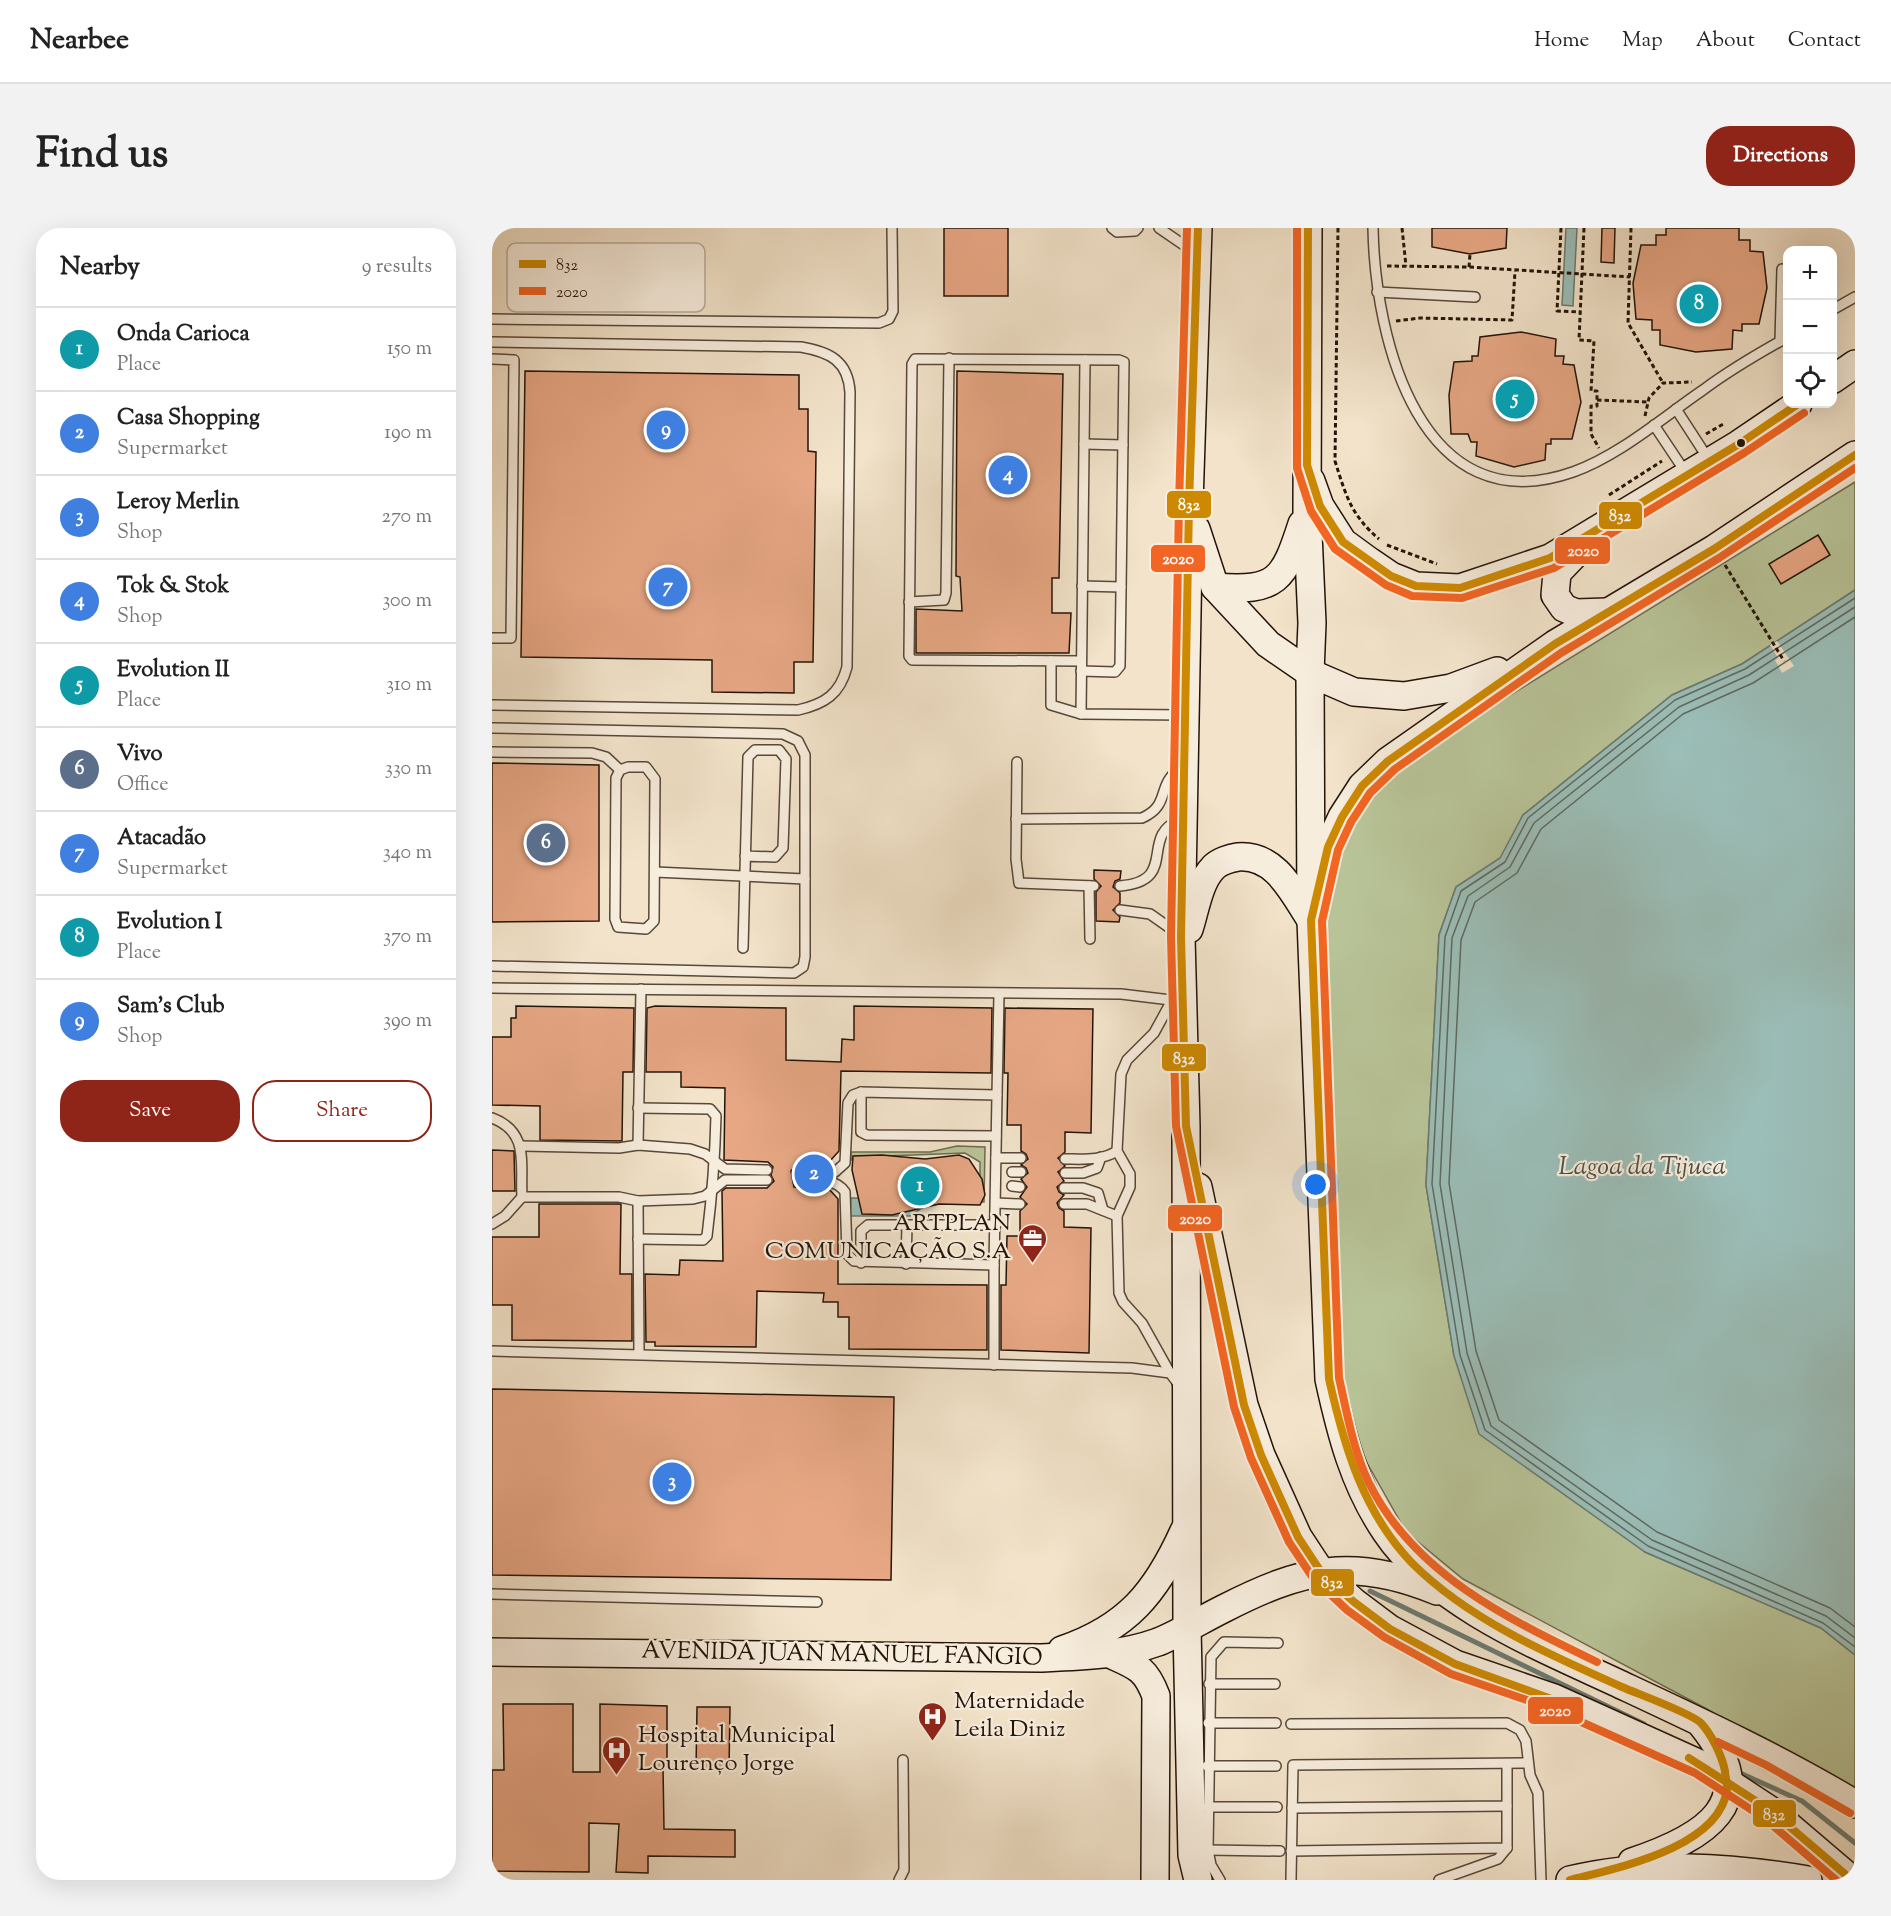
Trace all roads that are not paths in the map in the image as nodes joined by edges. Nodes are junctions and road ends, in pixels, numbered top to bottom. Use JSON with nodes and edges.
{"nodes":[{"id":1,"x":892,"y":228,"type":"edge"},
{"id":2,"x":1112,"y":228,"type":"edge"},
{"id":3,"x":1138,"y":228,"type":"edge"},
{"id":4,"x":1159,"y":228,"type":"edge"},
{"id":5,"x":1308,"y":228,"type":"edge"},
{"id":6,"x":1373,"y":228,"type":"edge"},
{"id":7,"x":1197,"y":241,"type":"edge"},
{"id":8,"x":1782,"y":269,"type":"dead end"},
{"id":9,"x":1377,"y":292,"type":"junction"},
{"id":10,"x":1475,"y":297,"type":"dead end"},
{"id":11,"x":1855,"y":297,"type":"edge"},
{"id":12,"x":1783,"y":304,"type":"edge"},
{"id":13,"x":1837,"y":308,"type":"edge"},
{"id":14,"x":492,"y":319,"type":"edge"},
{"id":15,"x":1783,"y":340,"type":"edge"},
{"id":16,"x":492,"y":342,"type":"edge"},
{"id":17,"x":949,"y":357,"type":"junction"},
{"id":18,"x":492,"y":359,"type":"edge"},
{"id":19,"x":1085,"y":360,"type":"junction"},
{"id":20,"x":1855,"y":364,"type":"edge"},
{"id":21,"x":1837,"y":377,"type":"edge"},
{"id":22,"x":1792,"y":408,"type":"edge"},
{"id":23,"x":1676,"y":409,"type":"junction"},
{"id":24,"x":1652,"y":427,"type":"junction"},
{"id":25,"x":1084,"y":444,"type":"junction"},
{"id":26,"x":1123,"y":444,"type":"junction"},
{"id":27,"x":1855,"y":455,"type":"edge"},
{"id":28,"x":1711,"y":462,"type":"junction"},
{"id":29,"x":1306,"y":465,"type":"junction"},
{"id":30,"x":1688,"y":476,"type":"junction"},
{"id":31,"x":1189,"y":504,"type":"junction"},
{"id":32,"x":1306,"y":511,"type":"junction"},
{"id":33,"x":1597,"y":532,"type":"junction"},
{"id":34,"x":1082,"y":586,"type":"junction"},
{"id":35,"x":1121,"y":587,"type":"junction"},
{"id":36,"x":1215,"y":587,"type":"junction"},
{"id":37,"x":909,"y":602,"type":"junction"},
{"id":38,"x":1609,"y":612,"type":"junction"},
{"id":39,"x":492,"y":638,"type":"edge"},
{"id":40,"x":1555,"y":644,"type":"junction"},
{"id":41,"x":1051,"y":661,"type":"junction"},
{"id":42,"x":1081,"y":666,"type":"junction"},
{"id":43,"x":1310,"y":674,"type":"junction"},
{"id":44,"x":492,"y":705,"type":"edge"},
{"id":45,"x":1081,"y":714,"type":"junction"},
{"id":46,"x":1185,"y":715,"type":"junction"},
{"id":47,"x":492,"y":728,"type":"edge"},
{"id":48,"x":492,"y":752,"type":"edge"},
{"id":49,"x":1017,"y":762,"type":"dead end"},
{"id":50,"x":1184,"y":765,"type":"junction"},
{"id":51,"x":620,"y":770,"type":"junction"},
{"id":52,"x":1016,"y":819,"type":"junction"},
{"id":53,"x":1183,"y":819,"type":"junction"},
{"id":54,"x":745,"y":856,"type":"junction"},
{"id":55,"x":655,"y":872,"type":"junction"},
{"id":56,"x":744,"y":876,"type":"junction"},
{"id":57,"x":805,"y":879,"type":"junction"},
{"id":58,"x":1120,"y":886,"type":"dead end"},
{"id":59,"x":1120,"y":910,"type":"dead end"},
{"id":60,"x":1311,"y":920,"type":"junction"},
{"id":61,"x":1090,"y":939,"type":"dead end"},
{"id":62,"x":1181,"y":943,"type":"junction"},
{"id":63,"x":743,"y":948,"type":"dead end"},
{"id":64,"x":492,"y":966,"type":"edge"},
{"id":65,"x":492,"y":988,"type":"edge"},
{"id":66,"x":641,"y":990,"type":"junction"},
{"id":67,"x":999,"y":994,"type":"junction"},
{"id":68,"x":1178,"y":1001,"type":"junction"},
{"id":69,"x":861,"y":1092,"type":"junction"},
{"id":70,"x":997,"y":1095,"type":"junction"},
{"id":71,"x":638,"y":1108,"type":"junction"},
{"id":72,"x":492,"y":1118,"type":"edge"},
{"id":73,"x":1186,"y":1126,"type":"junction"},
{"id":74,"x":996,"y":1136,"type":"junction"},
{"id":75,"x":638,"y":1145,"type":"junction"},
{"id":76,"x":522,"y":1146,"type":"junction"},
{"id":77,"x":1117,"y":1151,"type":"junction"},
{"id":78,"x":996,"y":1158,"type":"junction"},
{"id":79,"x":1021,"y":1158,"type":"dead end"},
{"id":80,"x":1101,"y":1158,"type":"junction"},
{"id":81,"x":1065,"y":1159,"type":"dead end"},
{"id":82,"x":715,"y":1162,"type":"junction"},
{"id":83,"x":1065,"y":1173,"type":"dead end"},
{"id":84,"x":1064,"y":1188,"type":"dead end"},
{"id":85,"x":714,"y":1190,"type":"junction"},
{"id":86,"x":522,"y":1197,"type":"junction"},
{"id":87,"x":638,"y":1201,"type":"junction"},
{"id":88,"x":996,"y":1203,"type":"junction"},
{"id":89,"x":1020,"y":1204,"type":"dead end"},
{"id":90,"x":1064,"y":1204,"type":"dead end"},
{"id":91,"x":1102,"y":1210,"type":"junction"},
{"id":92,"x":1117,"y":1216,"type":"junction"},
{"id":93,"x":492,"y":1224,"type":"edge"},
{"id":94,"x":907,"y":1225,"type":"junction"},
{"id":95,"x":996,"y":1225,"type":"junction"},
{"id":96,"x":638,"y":1239,"type":"junction"},
{"id":97,"x":861,"y":1263,"type":"junction"},
{"id":98,"x":906,"y":1264,"type":"junction"},
{"id":99,"x":994,"y":1265,"type":"junction"},
{"id":100,"x":492,"y":1351,"type":"edge"},
{"id":101,"x":639,"y":1354,"type":"junction"},
{"id":102,"x":994,"y":1365,"type":"junction"},
{"id":103,"x":1170,"y":1373,"type":"junction"},
{"id":104,"x":1188,"y":1396,"type":"junction"},
{"id":105,"x":1188,"y":1523,"type":"junction"},
{"id":106,"x":1321,"y":1572,"type":"junction"},
{"id":107,"x":492,"y":1594,"type":"edge"},
{"id":108,"x":1457,"y":1600,"type":"junction"},
{"id":109,"x":817,"y":1602,"type":"dead end"},
{"id":110,"x":1187,"y":1628,"type":"junction"},
{"id":111,"x":1278,"y":1644,"type":"dead end"},
{"id":112,"x":492,"y":1652,"type":"edge"},
{"id":113,"x":1112,"y":1655,"type":"junction"},
{"id":114,"x":1041,"y":1658,"type":"junction"},
{"id":115,"x":1209,"y":1684,"type":"junction"},
{"id":116,"x":1275,"y":1684,"type":"dead end"},
{"id":117,"x":1700,"y":1722,"type":"junction"},
{"id":118,"x":1208,"y":1723,"type":"junction"},
{"id":119,"x":1276,"y":1723,"type":"dead end"},
{"id":120,"x":1291,"y":1724,"type":"dead end"},
{"id":121,"x":903,"y":1760,"type":"dead end"},
{"id":122,"x":1528,"y":1763,"type":"junction"},
{"id":123,"x":1507,"y":1764,"type":"junction"},
{"id":124,"x":1208,"y":1766,"type":"junction"},
{"id":125,"x":1276,"y":1766,"type":"dead end"},
{"id":126,"x":1729,"y":1783,"type":"junction"},
{"id":127,"x":1202,"y":1800,"type":"junction"},
{"id":128,"x":1855,"y":1804,"type":"edge"},
{"id":129,"x":1507,"y":1806,"type":"junction"},
{"id":130,"x":1277,"y":1808,"type":"dead end"},
{"id":131,"x":1292,"y":1808,"type":"junction"},
{"id":132,"x":1507,"y":1848,"type":"junction"},
{"id":133,"x":1208,"y":1850,"type":"junction"},
{"id":134,"x":1280,"y":1851,"type":"dead end"},
{"id":135,"x":1292,"y":1851,"type":"junction"},
{"id":136,"x":1609,"y":1870,"type":"junction"},
{"id":137,"x":1797,"y":1879,"type":"edge"},
{"id":138,"x":899,"y":1880,"type":"edge"},
{"id":139,"x":1155,"y":1880,"type":"edge"},
{"id":140,"x":1197,"y":1880,"type":"edge"},
{"id":141,"x":1220,"y":1880,"type":"edge"},
{"id":142,"x":1291,"y":1880,"type":"edge"},
{"id":143,"x":1439,"y":1880,"type":"edge"},
{"id":144,"x":1541,"y":1880,"type":"edge"},
{"id":145,"x":1570,"y":1880,"type":"edge"},
{"id":146,"x":1852,"y":1880,"type":"edge"}],
"edges":[{"from":1,"to":14,"type":"lane"},
{"from":2,"to":3,"type":"lane"},
{"from":4,"to":7,"type":"lane"},
{"from":5,"to":29,"type":"street"},
{"from":6,"to":9,"type":"lane"},
{"from":7,"to":31,"type":"street"},
{"from":8,"to":12,"type":"lane"},
{"from":9,"to":10,"type":"lane"},
{"from":9,"to":24,"type":"lane"},
{"from":11,"to":13,"type":"lane"},
{"from":15,"to":23,"type":"lane"},
{"from":16,"to":44,"type":"lane"},
{"from":17,"to":19,"type":"lane"},
{"from":17,"to":37,"type":"lane"},
{"from":17,"to":37,"type":"lane"},
{"from":18,"to":39,"type":"lane"},
{"from":19,"to":25,"type":"lane"},
{"from":19,"to":26,"type":"lane"},
{"from":20,"to":21,"type":"street"},
{"from":22,"to":28,"type":"street"},
{"from":23,"to":24,"type":"lane"},
{"from":23,"to":28,"type":"lane"},
{"from":24,"to":30,"type":"lane"},
{"from":25,"to":26,"type":"lane"},
{"from":25,"to":34,"type":"lane"},
{"from":26,"to":35,"type":"lane"},
{"from":27,"to":38,"type":"street"},
{"from":28,"to":30,"type":"street"},
{"from":29,"to":32,"type":"street"},
{"from":29,"to":33,"type":"street"},
{"from":30,"to":33,"type":"street"},
{"from":31,"to":36,"type":"street"},
{"from":31,"to":46,"type":"street"},
{"from":32,"to":36,"type":"street"},
{"from":32,"to":43,"type":"street"},
{"from":33,"to":38,"type":"street"},
{"from":34,"to":35,"type":"lane"},
{"from":34,"to":42,"type":"lane"},
{"from":35,"to":42,"type":"lane"},
{"from":36,"to":43,"type":"street"},
{"from":37,"to":41,"type":"lane"},
{"from":38,"to":40,"type":"street"},
{"from":40,"to":43,"type":"street"},
{"from":40,"to":60,"type":"street"},
{"from":41,"to":42,"type":"lane"},
{"from":41,"to":45,"type":"lane"},
{"from":42,"to":45,"type":"lane"},
{"from":43,"to":60,"type":"street"},
{"from":45,"to":46,"type":"lane"},
{"from":46,"to":50,"type":"street"},
{"from":47,"to":57,"type":"lane"},
{"from":48,"to":51,"type":"lane"},
{"from":49,"to":52,"type":"lane"},
{"from":50,"to":52,"type":"lane"},
{"from":50,"to":53,"type":"street"},
{"from":51,"to":55,"type":"lane"},
{"from":51,"to":55,"type":"lane"},
{"from":52,"to":61,"type":"lane"},
{"from":53,"to":58,"type":"lane"},
{"from":53,"to":62,"type":"street"},
{"from":54,"to":54,"type":"lane"},
{"from":54,"to":56,"type":"lane"},
{"from":55,"to":56,"type":"lane"},
{"from":56,"to":57,"type":"lane"},
{"from":56,"to":63,"type":"lane"},
{"from":57,"to":64,"type":"lane"},
{"from":59,"to":62,"type":"lane"},
{"from":60,"to":62,"type":"street"},
{"from":60,"to":108,"type":"street"},
{"from":62,"to":68,"type":"street"},
{"from":65,"to":66,"type":"lane"},
{"from":66,"to":67,"type":"lane"},
{"from":66,"to":71,"type":"lane"},
{"from":67,"to":68,"type":"lane"},
{"from":67,"to":70,"type":"lane"},
{"from":68,"to":73,"type":"street"},
{"from":68,"to":77,"type":"lane"},
{"from":69,"to":70,"type":"lane"},
{"from":69,"to":74,"type":"lane"},
{"from":69,"to":97,"type":"lane"},
{"from":70,"to":74,"type":"lane"},
{"from":71,"to":75,"type":"lane"},
{"from":71,"to":82,"type":"lane"},
{"from":72,"to":76,"type":"lane"},
{"from":73,"to":104,"type":"street"},
{"from":73,"to":106,"type":"street"},
{"from":74,"to":78,"type":"lane"},
{"from":75,"to":76,"type":"lane"},
{"from":75,"to":82,"type":"lane"},
{"from":76,"to":86,"type":"lane"},
{"from":77,"to":80,"type":"lane"},
{"from":77,"to":92,"type":"lane"},
{"from":78,"to":79,"type":"lane"},
{"from":78,"to":88,"type":"lane"},
{"from":80,"to":81,"type":"lane"},
{"from":80,"to":83,"type":"lane"},
{"from":82,"to":85,"type":"lane"},
{"from":82,"to":85,"type":"lane"},
{"from":84,"to":91,"type":"lane"},
{"from":85,"to":87,"type":"lane"},
{"from":85,"to":96,"type":"lane"},
{"from":86,"to":87,"type":"lane"},
{"from":86,"to":93,"type":"lane"},
{"from":87,"to":96,"type":"lane"},
{"from":88,"to":89,"type":"lane"},
{"from":88,"to":95,"type":"lane"},
{"from":90,"to":91,"type":"lane"},
{"from":91,"to":92,"type":"lane"},
{"from":92,"to":103,"type":"lane"},
{"from":94,"to":95,"type":"lane"},
{"from":94,"to":97,"type":"lane"},
{"from":94,"to":98,"type":"lane"},
{"from":95,"to":99,"type":"lane"},
{"from":96,"to":101,"type":"lane"},
{"from":97,"to":98,"type":"lane"},
{"from":98,"to":99,"type":"lane"},
{"from":99,"to":102,"type":"lane"},
{"from":100,"to":101,"type":"lane"},
{"from":101,"to":102,"type":"lane"},
{"from":102,"to":103,"type":"lane"},
{"from":103,"to":104,"type":"lane"},
{"from":104,"to":105,"type":"street"},
{"from":105,"to":110,"type":"street"},
{"from":105,"to":114,"type":"street"},
{"from":106,"to":108,"type":"street","name":"AVENIDA JUAN MANUEL FANGIO"},
{"from":106,"to":110,"type":"street","name":"AVENIDA JUAN MANUEL FANGIO"},
{"from":106,"to":126,"type":"street"},
{"from":107,"to":109,"type":"lane"},
{"from":108,"to":117,"type":"street"},
{"from":110,"to":113,"type":"street","name":"AVENIDA JUAN MANUEL FANGIO"},
{"from":110,"to":127,"type":"street"},
{"from":111,"to":115,"type":"lane"},
{"from":112,"to":114,"type":"street","name":"AVENIDA JUAN MANUEL FANGIO"},
{"from":113,"to":114,"type":"street","name":"AVENIDA JUAN MANUEL FANGIO"},
{"from":113,"to":139,"type":"street"},
{"from":115,"to":116,"type":"lane"},
{"from":115,"to":118,"type":"lane"},
{"from":117,"to":126,"type":"street"},
{"from":117,"to":128,"type":"street"},
{"from":118,"to":119,"type":"lane"},
{"from":118,"to":124,"type":"lane"},
{"from":120,"to":122,"type":"lane"},
{"from":121,"to":138,"type":"lane"},
{"from":122,"to":123,"type":"lane"},
{"from":122,"to":144,"type":"lane"},
{"from":123,"to":129,"type":"lane"},
{"from":123,"to":131,"type":"lane"},
{"from":124,"to":125,"type":"lane"},
{"from":124,"to":127,"type":"lane"},
{"from":126,"to":136,"type":"street"},
{"from":126,"to":146,"type":"street"},
{"from":127,"to":130,"type":"lane"},
{"from":127,"to":133,"type":"lane"},
{"from":127,"to":140,"type":"street"},
{"from":129,"to":131,"type":"lane"},
{"from":129,"to":132,"type":"lane"},
{"from":131,"to":135,"type":"lane"},
{"from":132,"to":135,"type":"lane"},
{"from":132,"to":143,"type":"lane"},
{"from":133,"to":134,"type":"lane"},
{"from":133,"to":141,"type":"lane"},
{"from":135,"to":142,"type":"lane"},
{"from":136,"to":137,"type":"street"},
{"from":136,"to":145,"type":"street"}]}
